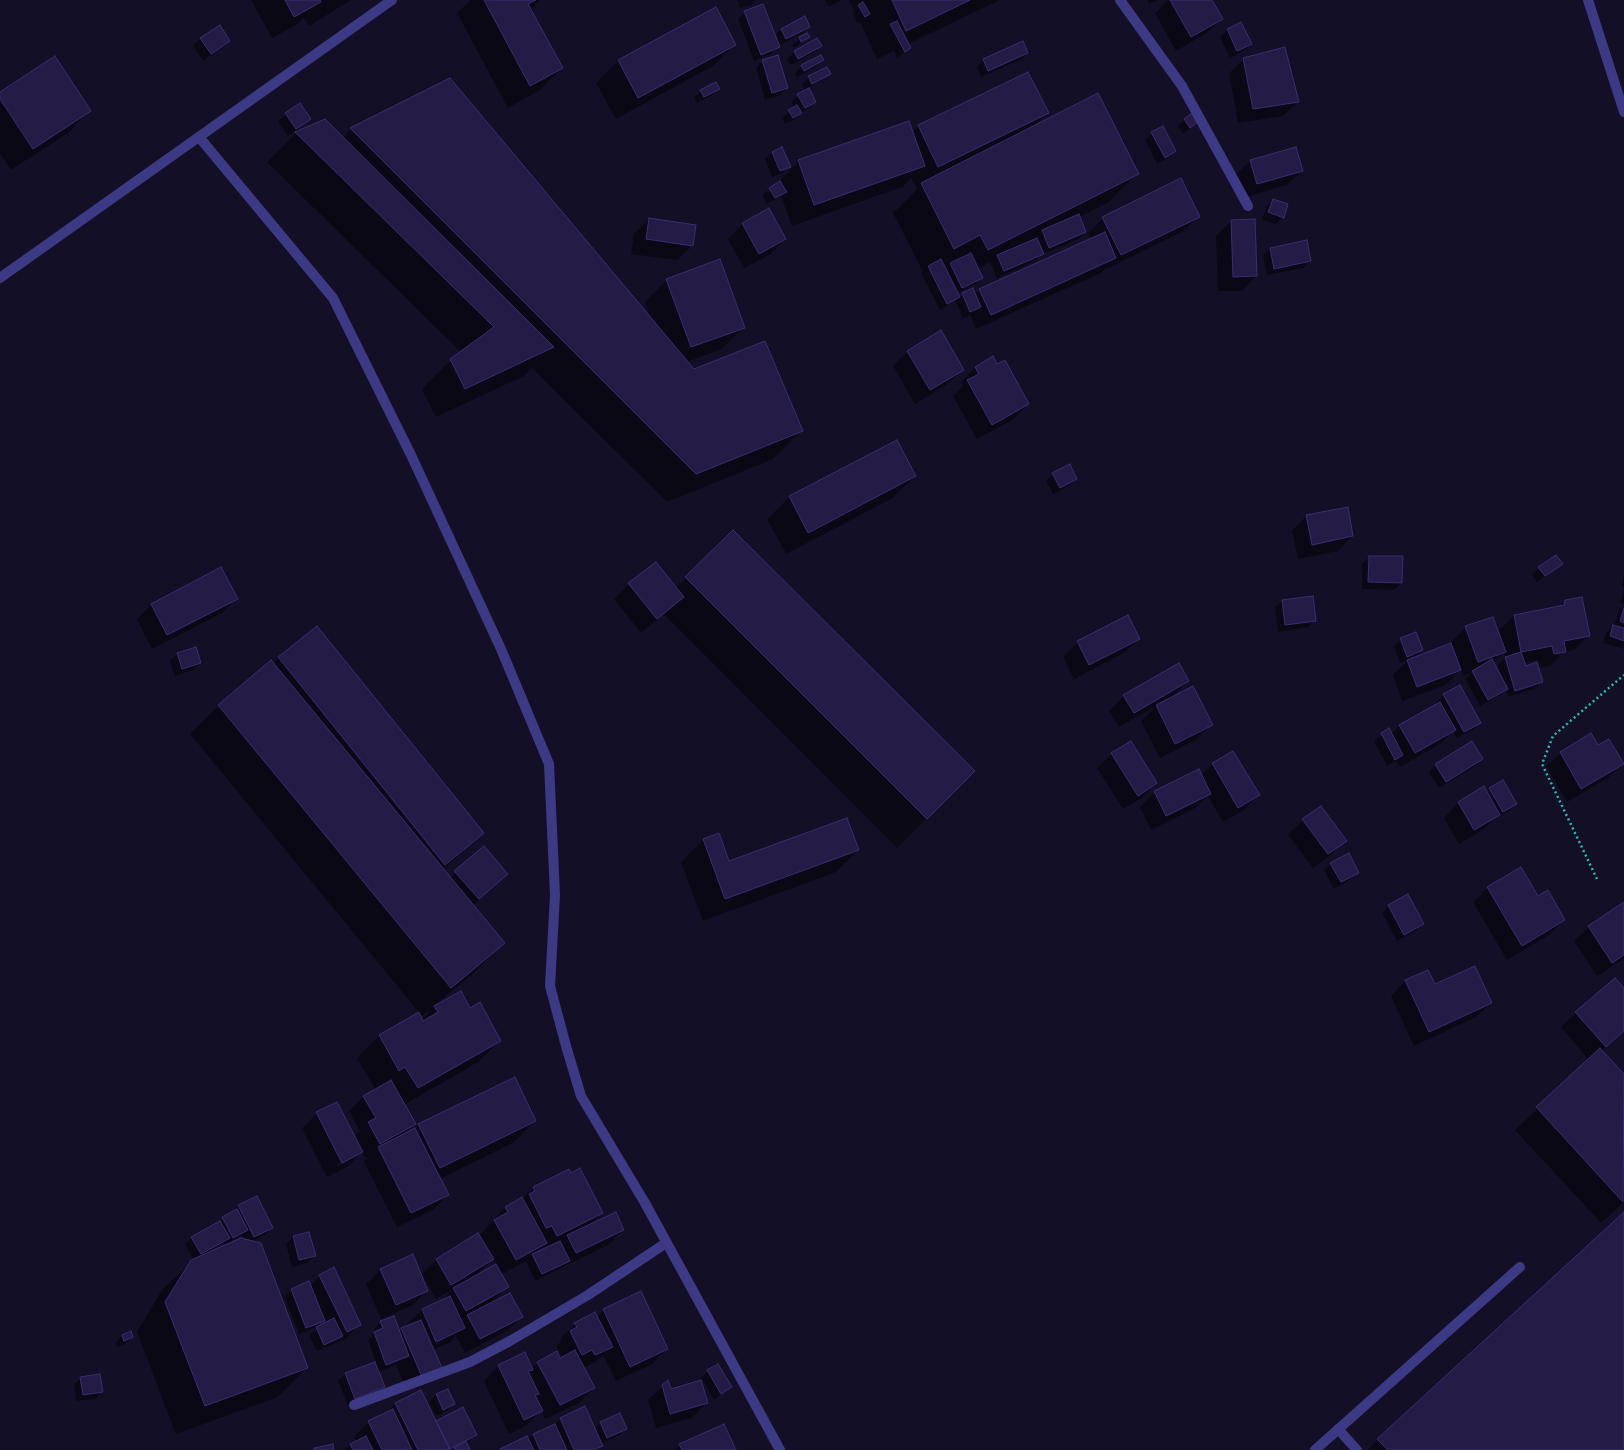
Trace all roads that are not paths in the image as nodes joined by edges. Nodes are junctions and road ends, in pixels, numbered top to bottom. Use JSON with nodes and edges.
{"nodes":[{"id":1,"x":392,"y":0,"type":"edge"},
{"id":2,"x":1120,"y":0,"type":"edge"},
{"id":3,"x":1588,"y":0,"type":"edge"},
{"id":4,"x":1624,"y":112,"type":"edge"},
{"id":5,"x":199,"y":137,"type":"junction"},
{"id":6,"x":1248,"y":206,"type":"dead end"},
{"id":7,"x":0,"y":278,"type":"edge"},
{"id":8,"x":666,"y":1243,"type":"junction"},
{"id":9,"x":1520,"y":1267,"type":"dead end"},
{"id":10,"x":354,"y":1405,"type":"dead end"},
{"id":11,"x":1338,"y":1429,"type":"junction"},
{"id":12,"x":780,"y":1450,"type":"edge"},
{"id":13,"x":1315,"y":1450,"type":"edge"},
{"id":14,"x":1357,"y":1450,"type":"edge"}],
"edges":[{"from":1,"to":5,"type":"street"},
{"from":2,"to":6,"type":"street"},
{"from":3,"to":4,"type":"street"},
{"from":5,"to":7,"type":"street"},
{"from":5,"to":8,"type":"street"},
{"from":8,"to":10,"type":"street"},
{"from":8,"to":12,"type":"street"},
{"from":9,"to":11,"type":"street"},
{"from":11,"to":13,"type":"street"},
{"from":11,"to":14,"type":"street"}]}
